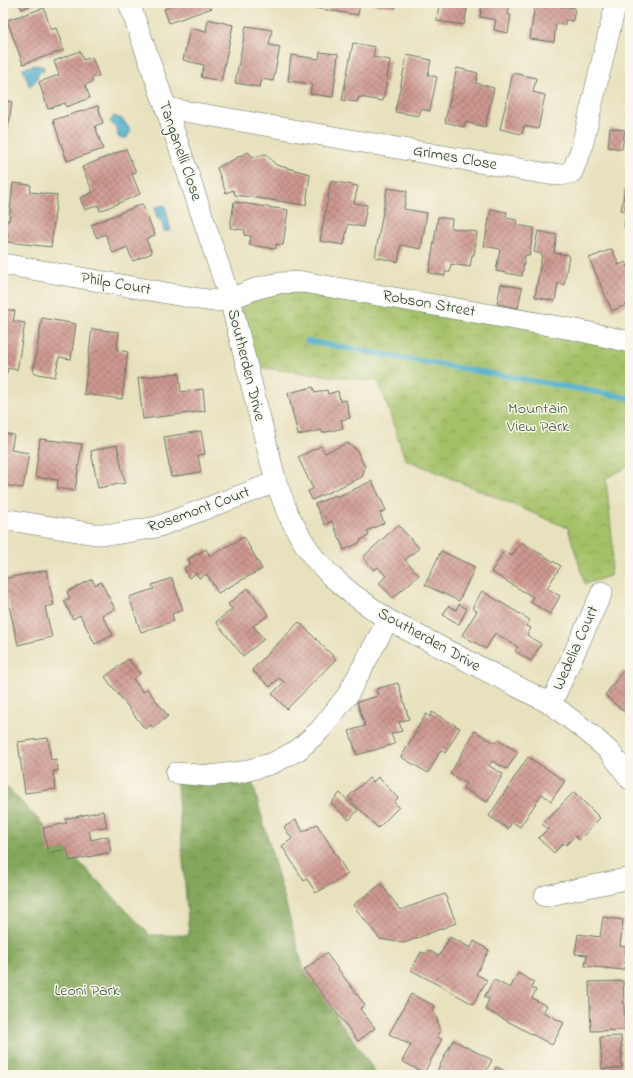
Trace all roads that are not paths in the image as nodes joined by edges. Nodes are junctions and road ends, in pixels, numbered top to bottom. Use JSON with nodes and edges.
{"nodes":[{"id":1,"x":129,"y":3,"type":"edge"},
{"id":2,"x":616,"y":3,"type":"edge"},
{"id":3,"x":166,"y":108,"type":"junction"},
{"id":4,"x":3,"y":264,"type":"edge"},
{"id":5,"x":230,"y":299,"type":"junction"},
{"id":6,"x":630,"y":342,"type":"edge"},
{"id":7,"x":276,"y":482,"type":"junction"},
{"id":8,"x":3,"y":519,"type":"edge"},
{"id":9,"x":602,"y":592,"type":"dead end"},
{"id":10,"x":388,"y":620,"type":"junction"},
{"id":11,"x":551,"y":704,"type":"junction"},
{"id":12,"x":176,"y":773,"type":"dead end"},
{"id":13,"x":630,"y":779,"type":"edge"},
{"id":14,"x":630,"y":878,"type":"edge"},
{"id":15,"x":545,"y":896,"type":"dead end"}],
"edges":[{"from":1,"to":3,"type":"street","name":"Tanganelli Close"},
{"from":2,"to":3,"type":"street","name":"Grimes Close"},
{"from":3,"to":5,"type":"street","name":"Tanganelli Close"},
{"from":4,"to":5,"type":"street","name":"Philp Court"},
{"from":5,"to":6,"type":"street","name":"Robson Street"},
{"from":5,"to":7,"type":"street","name":"Southerden Drive"},
{"from":7,"to":8,"type":"street","name":"Rosemont Court"},
{"from":7,"to":10,"type":"street","name":"Southerden Drive"},
{"from":9,"to":11,"type":"street","name":"Wedelia Court"},
{"from":10,"to":11,"type":"street","name":"Southerden Drive"},
{"from":10,"to":12,"type":"street"},
{"from":11,"to":13,"type":"street","name":"Southerden Drive"},
{"from":14,"to":15,"type":"street"}]}
